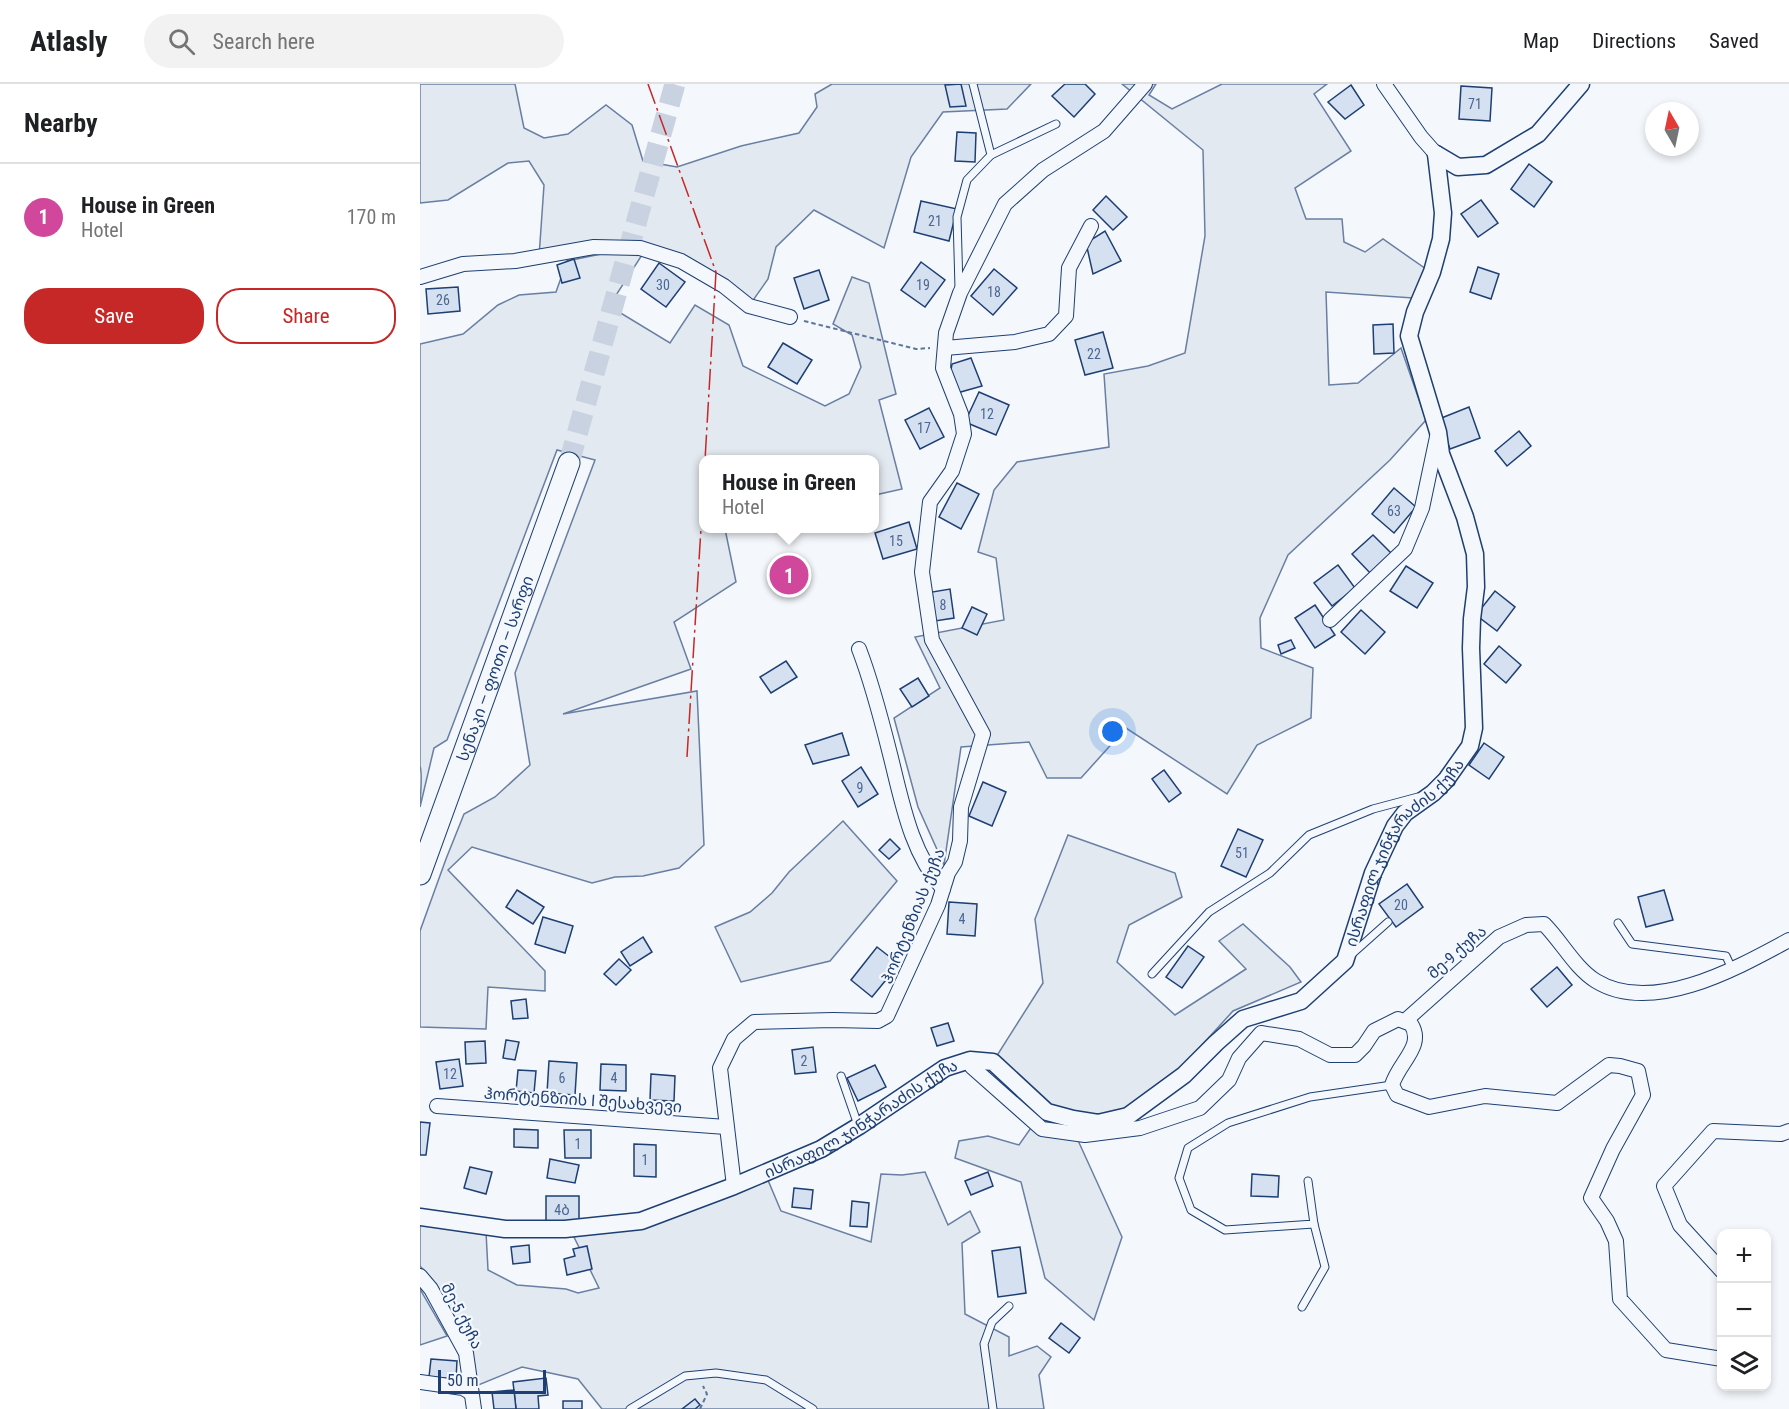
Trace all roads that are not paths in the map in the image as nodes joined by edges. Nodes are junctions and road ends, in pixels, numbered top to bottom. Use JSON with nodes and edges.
{"nodes":[{"id":1,"x":973,"y":84,"type":"edge"},
{"id":2,"x":1145,"y":84,"type":"edge"},
{"id":3,"x":1384,"y":84,"type":"edge"},
{"id":4,"x":1581,"y":84,"type":"edge"},
{"id":5,"x":1056,"y":124,"type":"dead end"},
{"id":6,"x":1436,"y":154,"type":"junction"},
{"id":7,"x":991,"y":155,"type":"junction"},
{"id":8,"x":1091,"y":226,"type":"dead end"},
{"id":9,"x":420,"y":277,"type":"edge"},
{"id":10,"x":958,"y":299,"type":"junction"},
{"id":11,"x":790,"y":317,"type":"road end"},
{"id":12,"x":945,"y":348,"type":"junction"},
{"id":13,"x":1438,"y":432,"type":"junction"},
{"id":14,"x":569,"y":463,"type":"tunnel mouth"},
{"id":15,"x":1330,"y":620,"type":"dead end"},
{"id":16,"x":858,"y":649,"type":"dead end"},
{"id":17,"x":1433,"y":793,"type":"junction"},
{"id":18,"x":423,"y":868,"type":"edge"},
{"id":19,"x":943,"y":889,"type":"junction"},
{"id":20,"x":1388,"y":922,"type":"dead end"},
{"id":21,"x":1618,"y":923,"type":"dead end"},
{"id":22,"x":1789,"y":940,"type":"edge"},
{"id":23,"x":1345,"y":960,"type":"junction"},
{"id":24,"x":1733,"y":971,"type":"junction"},
{"id":25,"x":1152,"y":974,"type":"dead end"},
{"id":26,"x":1405,"y":1021,"type":"junction"},
{"id":27,"x":970,"y":1060,"type":"junction"},
{"id":28,"x":841,"y":1076,"type":"dead end"},
{"id":29,"x":1392,"y":1085,"type":"junction"},
{"id":30,"x":662,"y":1105,"type":"dead end"},
{"id":31,"x":437,"y":1106,"type":"dead end"},
{"id":32,"x":662,"y":1122,"type":"junction"},
{"id":33,"x":859,"y":1126,"type":"junction"},
{"id":34,"x":726,"y":1127,"type":"junction"},
{"id":35,"x":1789,"y":1131,"type":"edge"},
{"id":36,"x":1308,"y":1180,"type":"dead end"},
{"id":37,"x":734,"y":1186,"type":"junction"},
{"id":38,"x":420,"y":1217,"type":"edge"},
{"id":39,"x":1314,"y":1224,"type":"junction"},
{"id":40,"x":1717,"y":1266,"type":"edge"},
{"id":41,"x":420,"y":1276,"type":"edge"},
{"id":42,"x":1009,"y":1306,"type":"dead end"},
{"id":43,"x":1302,"y":1307,"type":"dead end"},
{"id":44,"x":1717,"y":1358,"type":"edge"},
{"id":45,"x":420,"y":1382,"type":"edge"},
{"id":46,"x":471,"y":1393,"type":"junction"},
{"id":47,"x":474,"y":1409,"type":"edge"},
{"id":48,"x":630,"y":1409,"type":"edge"},
{"id":49,"x":813,"y":1409,"type":"edge"},
{"id":50,"x":993,"y":1409,"type":"edge"}],
"edges":[{"from":1,"to":7,"type":"lane"},
{"from":2,"to":10,"type":"street","name":"ჰორტენზიას ქუჩა"},
{"from":3,"to":6,"type":"street"},
{"from":4,"to":6,"type":"street"},
{"from":5,"to":7,"type":"lane"},
{"from":6,"to":13,"type":"street","name":"ისრაფილ ჯინჭარაძის ქუჩა"},
{"from":7,"to":10,"type":"lane"},
{"from":8,"to":12,"type":"street"},
{"from":9,"to":11,"type":"street"},
{"from":10,"to":12,"type":"street","name":"ჰორტენზიას ქუჩა"},
{"from":12,"to":19,"type":"street","name":"ჰორტენზიას ქუჩა"},
{"from":13,"to":15,"type":"street"},
{"from":13,"to":17,"type":"street","name":"ისრაფილ ჯინჭარაძის ქუჩა"},
{"from":14,"to":18,"type":"highway","name":"სენაკი — ფოთი — სარფი"},
{"from":16,"to":19,"type":"street"},
{"from":17,"to":23,"type":"street","name":"ისრაფილ ჯინჭარაძის ქუჩა"},
{"from":17,"to":25,"type":"lane"},
{"from":19,"to":34,"type":"street","name":"ჰორტენზიას ქუჩა"},
{"from":20,"to":23,"type":"lane"},
{"from":21,"to":24,"type":"lane"},
{"from":22,"to":24,"type":"street","name":"მე-9 ქუჩა"},
{"from":23,"to":27,"type":"street","name":"ისრაფილ ჯინჭარაძის ქუჩა"},
{"from":24,"to":26,"type":"street","name":"მე-9 ქუჩა"},
{"from":26,"to":27,"type":"street"},
{"from":26,"to":29,"type":"street"},
{"from":27,"to":33,"type":"street","name":"ისრაფილ ჯინჭარაძის ქუჩა"},
{"from":28,"to":33,"type":"lane"},
{"from":29,"to":39,"type":"lane"},
{"from":29,"to":44,"type":"street"},
{"from":30,"to":32,"type":"lane"},
{"from":31,"to":32,"type":"street","name":"ჰორტენზიის I შესახვევი"},
{"from":32,"to":34,"type":"street","name":"ჰორტენზიის I შესახვევი"},
{"from":33,"to":37,"type":"street","name":"ისრაფილ ჯინჭარაძის ქუჩა"},
{"from":34,"to":37,"type":"street","name":"ჰორტენზიას ქუჩა"},
{"from":35,"to":40,"type":"street"},
{"from":36,"to":39,"type":"lane"},
{"from":37,"to":38,"type":"street","name":"ისრაფილ ჯინჭარაძის ქუჩა"},
{"from":39,"to":43,"type":"lane"},
{"from":41,"to":46,"type":"street","name":"მე-5 ქუჩა"},
{"from":42,"to":50,"type":"lane"},
{"from":45,"to":46,"type":"street"},
{"from":46,"to":47,"type":"street","name":"მე-5 ქუჩა"},
{"from":48,"to":49,"type":"lane"}]}
